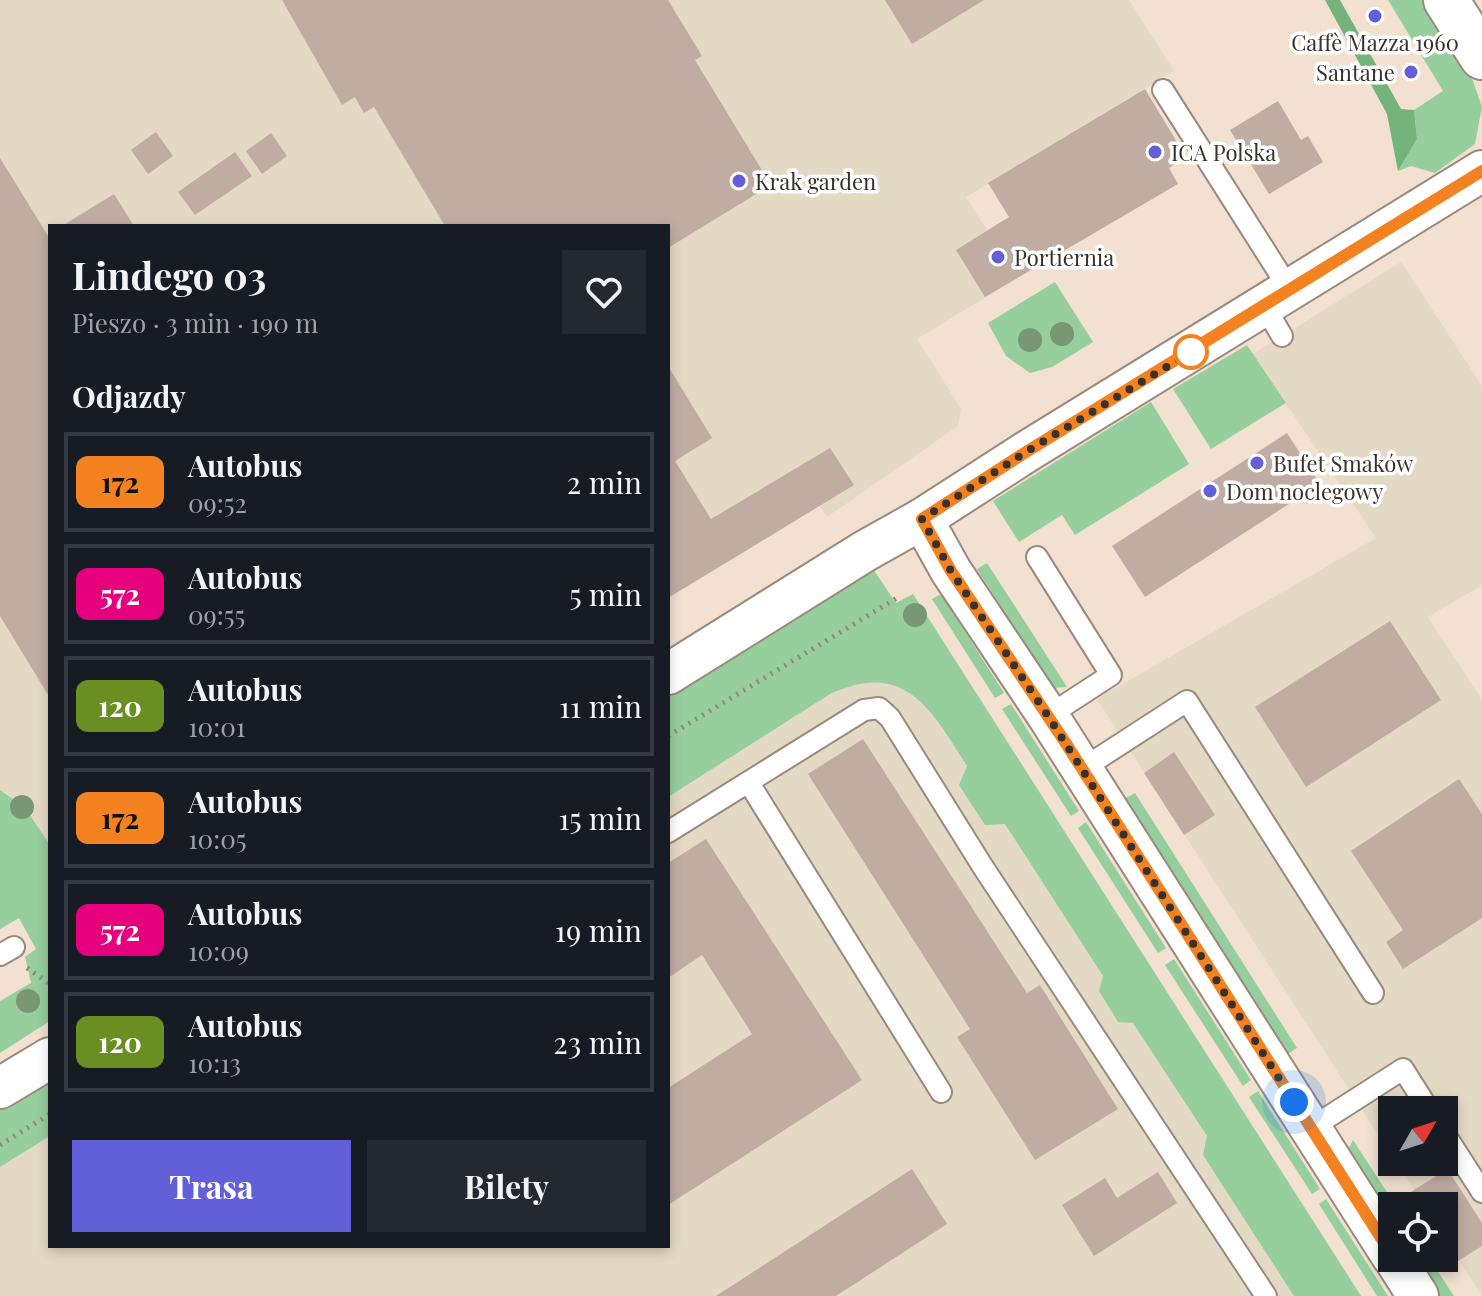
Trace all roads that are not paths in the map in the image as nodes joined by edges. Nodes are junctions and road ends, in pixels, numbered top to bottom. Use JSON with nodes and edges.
{"nodes":[{"id":1,"x":1446,"y":0,"type":"edge"},
{"id":2,"x":1482,"y":57,"type":"edge"},
{"id":3,"x":1163,"y":90,"type":"dead end"},
{"id":4,"x":1482,"y":171,"type":"edge"},
{"id":5,"x":1279,"y":311,"type":"junction"},
{"id":6,"x":922,"y":519,"type":"junction"},
{"id":7,"x":1037,"y":557,"type":"dead end"},
{"id":8,"x":670,"y":673,"type":"edge"},
{"id":9,"x":1048,"y":716,"type":"junction"},
{"id":10,"x":1082,"y":769,"type":"junction"},
{"id":11,"x":749,"y":783,"type":"junction"},
{"id":12,"x":670,"y":831,"type":"edge"},
{"id":13,"x":1373,"y":993,"type":"dead end"},
{"id":14,"x":48,"y":1059,"type":"edge"},
{"id":15,"x":0,"y":1088,"type":"edge"},
{"id":16,"x":941,"y":1092,"type":"dead end"},
{"id":17,"x":1420,"y":1096,"type":"edge"},
{"id":18,"x":1311,"y":1128,"type":"junction"},
{"id":19,"x":1458,"y":1155,"type":"edge"},
{"id":20,"x":1482,"y":1192,"type":"edge"},
{"id":21,"x":1378,"y":1233,"type":"edge"},
{"id":22,"x":1403,"y":1272,"type":"edge"},
{"id":23,"x":1266,"y":1296,"type":"edge"},
{"id":24,"x":1418,"y":1296,"type":"edge"}],
"edges":[{"from":1,"to":2,"type":"street"},
{"from":3,"to":5,"type":"lane"},
{"from":4,"to":5,"type":"street"},
{"from":5,"to":6,"type":"street"},
{"from":6,"to":8,"type":"street"},
{"from":6,"to":9,"type":"street"},
{"from":7,"to":9,"type":"lane"},
{"from":9,"to":10,"type":"street"},
{"from":10,"to":13,"type":"lane"},
{"from":10,"to":18,"type":"street"},
{"from":11,"to":12,"type":"lane"},
{"from":11,"to":16,"type":"lane"},
{"from":11,"to":23,"type":"lane"},
{"from":14,"to":15,"type":"street"},
{"from":17,"to":18,"type":"lane"},
{"from":18,"to":21,"type":"street"},
{"from":19,"to":20,"type":"lane"},
{"from":22,"to":24,"type":"street"}]}
